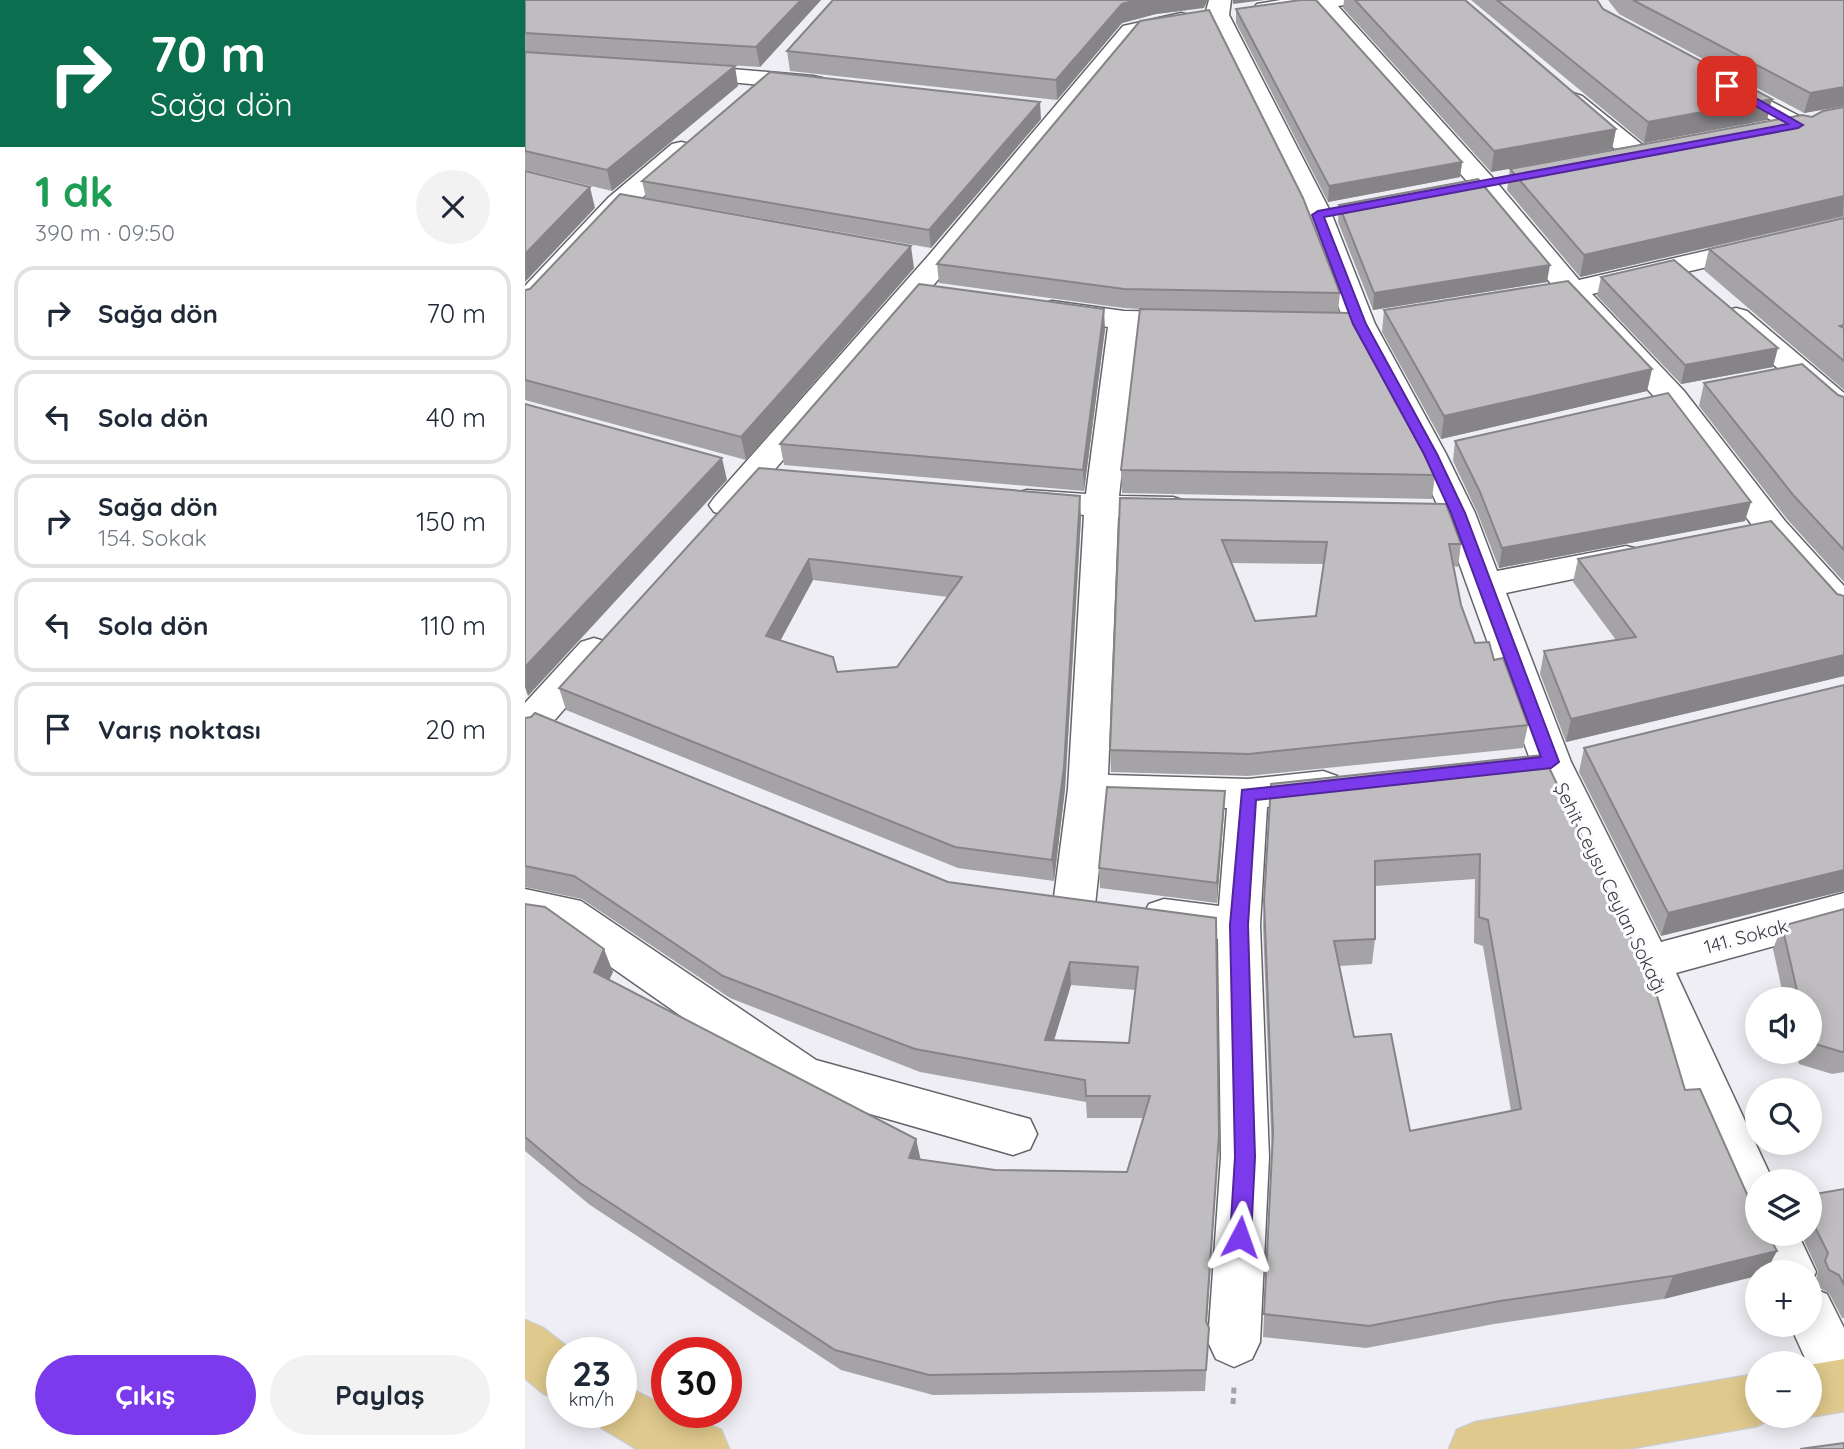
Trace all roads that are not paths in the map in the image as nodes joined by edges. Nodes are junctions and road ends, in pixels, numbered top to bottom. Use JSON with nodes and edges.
{"nodes":[{"id":1,"x":1328,"y":1,"type":"edge"},
{"id":2,"x":1218,"y":8,"type":"edge"},
{"id":3,"x":785,"y":58,"type":"dead end"},
{"id":4,"x":660,"y":71,"type":"edge"},
{"id":5,"x":1703,"y":73,"type":"edge"},
{"id":6,"x":767,"y":78,"type":"junction"},
{"id":7,"x":1555,"y":85,"type":"edge"},
{"id":8,"x":834,"y":86,"type":"edge"},
{"id":9,"x":735,"y":105,"type":"edge"},
{"id":10,"x":1844,"y":116,"type":"edge"},
{"id":11,"x":1798,"y":125,"type":"junction"},
{"id":12,"x":703,"y":132,"type":"edge"},
{"id":13,"x":1757,"y":132,"type":"edge"},
{"id":14,"x":1844,"y":140,"type":"edge"},
{"id":15,"x":1663,"y":149,"type":"edge"},
{"id":16,"x":604,"y":201,"type":"junction"},
{"id":17,"x":658,"y":211,"type":"edge"},
{"id":18,"x":1844,"y":228,"type":"edge"},
{"id":19,"x":1698,"y":284,"type":"junction"},
{"id":20,"x":1572,"y":290,"type":"junction"},
{"id":21,"x":525,"y":303,"type":"edge"},
{"id":22,"x":1492,"y":303,"type":"edge"},
{"id":23,"x":1031,"y":307,"type":"edge"},
{"id":24,"x":1124,"y":320,"type":"junction"},
{"id":25,"x":1221,"y":322,"type":"edge"},
{"id":26,"x":1802,"y":374,"type":"junction"},
{"id":27,"x":1763,"y":381,"type":"edge"},
{"id":28,"x":1711,"y":391,"type":"edge"},
{"id":29,"x":1659,"y":401,"type":"junction"},
{"id":30,"x":1844,"y":409,"type":"edge"},
{"id":31,"x":716,"y":464,"type":"edge"},
{"id":32,"x":754,"y":475,"type":"junction"},
{"id":33,"x":796,"y":478,"type":"edge"},
{"id":34,"x":990,"y":496,"type":"edge"},
{"id":35,"x":1101,"y":506,"type":"junction"},
{"id":36,"x":1197,"y":508,"type":"edge"},
{"id":37,"x":1417,"y":512,"type":"edge"},
{"id":38,"x":1458,"y":513,"type":"junction"},
{"id":39,"x":709,"y":525,"type":"edge"},
{"id":40,"x":1773,"y":529,"type":"junction"},
{"id":41,"x":1732,"y":537,"type":"edge"},
{"id":42,"x":1650,"y":553,"type":"edge"},
{"id":43,"x":1487,"y":585,"type":"junction"},
{"id":44,"x":1844,"y":608,"type":"edge"},
{"id":45,"x":618,"y":625,"type":"edge"},
{"id":46,"x":529,"y":718,"type":"edge"},
{"id":47,"x":574,"y":730,"type":"edge"},
{"id":48,"x":1591,"y":752,"type":"edge"},
{"id":49,"x":1551,"y":762,"type":"junction"},
{"id":50,"x":1510,"y":766,"type":"edge"},
{"id":51,"x":1358,"y":782,"type":"edge"},
{"id":52,"x":1088,"y":789,"type":"junction"},
{"id":53,"x":1248,"y":794,"type":"junction"},
{"id":54,"x":1033,"y":899,"type":"edge"},
{"id":55,"x":1074,"y":905,"type":"junction"},
{"id":56,"x":525,"y":906,"type":"edge"},
{"id":57,"x":1844,"y":910,"type":"edge"},
{"id":58,"x":1239,"y":925,"type":"junction"},
{"id":59,"x":1649,"y":963,"type":"junction"},
{"id":60,"x":1013,"y":1134,"type":"dead end"},
{"id":61,"x":1745,"y":1173,"type":"edge"},
{"id":62,"x":1821,"y":1337,"type":"edge"},
{"id":63,"x":1234,"y":1342,"type":"dead end"},
{"id":64,"x":525,"y":1345,"type":"edge"},
{"id":65,"x":546,"y":1362,"type":"edge"},
{"id":66,"x":1844,"y":1384,"type":"edge"},
{"id":67,"x":1822,"y":1388,"type":"edge"},
{"id":68,"x":1745,"y":1402,"type":"edge"},
{"id":69,"x":637,"y":1419,"type":"edge"},
{"id":70,"x":702,"y":1449,"type":"edge"},
{"id":71,"x":1476,"y":1449,"type":"edge"}],
"edges":[{"from":1,"to":2,"type":"street"},
{"from":1,"to":20,"type":"street"},
{"from":2,"to":32,"type":"street"},
{"from":2,"to":38,"type":"street","name":"Şehit Ceysu Ceylan Sokağı"},
{"from":3,"to":6,"type":"street"},
{"from":4,"to":6,"type":"street"},
{"from":5,"to":11,"type":"street"},
{"from":6,"to":8,"type":"street"},
{"from":6,"to":9,"type":"street"},
{"from":7,"to":15,"type":"street"},
{"from":10,"to":11,"type":"street"},
{"from":11,"to":13,"type":"street"},
{"from":11,"to":14,"type":"street"},
{"from":12,"to":16,"type":"street"},
{"from":16,"to":17,"type":"street"},
{"from":16,"to":21,"type":"street"},
{"from":18,"to":19,"type":"street"},
{"from":19,"to":20,"type":"street"},
{"from":19,"to":26,"type":"street"},
{"from":20,"to":22,"type":"street"},
{"from":20,"to":29,"type":"street"},
{"from":23,"to":24,"type":"street"},
{"from":24,"to":25,"type":"street"},
{"from":24,"to":35,"type":"street"},
{"from":26,"to":27,"type":"street"},
{"from":26,"to":30,"type":"street"},
{"from":28,"to":29,"type":"street"},
{"from":29,"to":40,"type":"street"},
{"from":31,"to":32,"type":"street"},
{"from":32,"to":33,"type":"street"},
{"from":32,"to":39,"type":"street"},
{"from":34,"to":35,"type":"street"},
{"from":35,"to":36,"type":"street"},
{"from":35,"to":52,"type":"street"},
{"from":37,"to":38,"type":"street"},
{"from":38,"to":43,"type":"street","name":"Şehit Ceysu Ceylan Sokağı"},
{"from":40,"to":41,"type":"street"},
{"from":40,"to":44,"type":"street"},
{"from":42,"to":43,"type":"street"},
{"from":43,"to":49,"type":"street","name":"Şehit Ceysu Ceylan Sokağı"},
{"from":45,"to":46,"type":"street"},
{"from":46,"to":47,"type":"street"},
{"from":48,"to":49,"type":"street"},
{"from":49,"to":50,"type":"street"},
{"from":49,"to":59,"type":"street","name":"Şehit Ceysu Ceylan Sokağı"},
{"from":51,"to":53,"type":"street"},
{"from":52,"to":53,"type":"street"},
{"from":52,"to":55,"type":"street"},
{"from":53,"to":58,"type":"street"},
{"from":54,"to":55,"type":"street"},
{"from":55,"to":58,"type":"street"},
{"from":56,"to":60,"type":"street"},
{"from":57,"to":59,"type":"street","name":"141. Sokak"},
{"from":58,"to":63,"type":"street"},
{"from":59,"to":61,"type":"street","name":"Şehit Ceysu Ceylan Sokağı"},
{"from":62,"to":66,"type":"street"},
{"from":64,"to":65,"type":"main road"},
{"from":66,"to":67,"type":"main road"},
{"from":68,"to":71,"type":"main road"},
{"from":69,"to":70,"type":"main road"}]}
